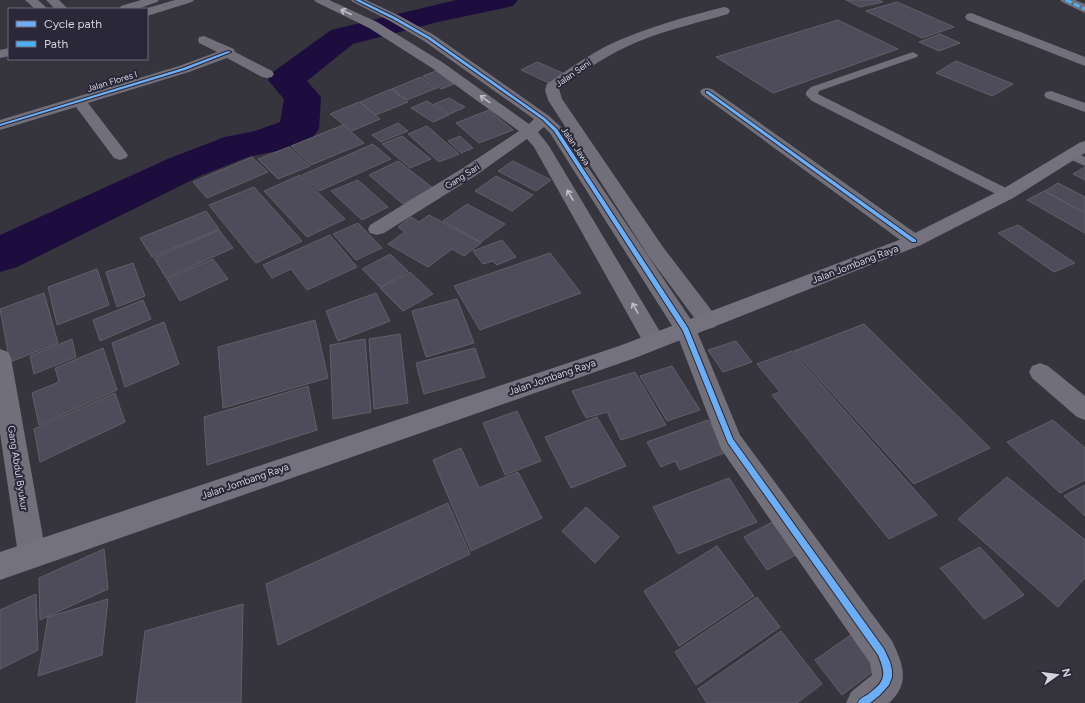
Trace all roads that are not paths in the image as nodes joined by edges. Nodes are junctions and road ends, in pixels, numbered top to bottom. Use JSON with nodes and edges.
{"nodes":[{"id":1,"x":31,"y":0,"type":"edge"},
{"id":2,"x":52,"y":0,"type":"edge"},
{"id":3,"x":153,"y":0,"type":"edge"},
{"id":4,"x":188,"y":0,"type":"edge"},
{"id":5,"x":320,"y":0,"type":"edge"},
{"id":6,"x":357,"y":0,"type":"edge"},
{"id":7,"x":1066,"y":0,"type":"edge"},
{"id":8,"x":41,"y":8,"type":"edge"},
{"id":9,"x":61,"y":8,"type":"edge"},
{"id":10,"x":128,"y":8,"type":"edge"},
{"id":11,"x":1085,"y":9,"type":"edge"},
{"id":12,"x":724,"y":11,"type":"dead end"},
{"id":13,"x":148,"y":12,"type":"edge"},
{"id":14,"x":970,"y":17,"type":"dead end"},
{"id":15,"x":414,"y":29,"type":"junction"},
{"id":16,"x":395,"y":37,"type":"junction"},
{"id":17,"x":204,"y":40,"type":"dead end"},
{"id":18,"x":229,"y":52,"type":"junction"},
{"id":19,"x":913,"y":55,"type":"dead end"},
{"id":20,"x":1085,"y":62,"type":"edge"},
{"id":21,"x":267,"y":74,"type":"dead end"},
{"id":22,"x":707,"y":92,"type":"dead end"},
{"id":23,"x":1051,"y":95,"type":"dead end"},
{"id":24,"x":79,"y":101,"type":"junction"},
{"id":25,"x":1085,"y":108,"type":"edge"},
{"id":26,"x":544,"y":119,"type":"junction"},
{"id":27,"x":0,"y":125,"type":"edge"},
{"id":28,"x":529,"y":131,"type":"junction"},
{"id":29,"x":120,"y":155,"type":"dead end"},
{"id":30,"x":1080,"y":155,"type":"edge"},
{"id":31,"x":1006,"y":194,"type":"junction"},
{"id":32,"x":377,"y":229,"type":"dead end"},
{"id":33,"x":914,"y":241,"type":"junction"},
{"id":34,"x":697,"y":326,"type":"junction"},
{"id":35,"x":654,"y":341,"type":"junction"},
{"id":36,"x":0,"y":358,"type":"edge"},
{"id":37,"x":1040,"y":372,"type":"dead end"},
{"id":38,"x":1085,"y":410,"type":"edge"},
{"id":39,"x":32,"y":554,"type":"junction"},
{"id":40,"x":0,"y":566,"type":"edge"},
{"id":41,"x":862,"y":703,"type":"edge"}],
"edges":[{"from":1,"to":8,"type":"street"},
{"from":2,"to":9,"type":"street"},
{"from":3,"to":10,"type":"street"},
{"from":4,"to":13,"type":"street"},
{"from":16,"to":5,"type":"street","one_way":true},
{"from":6,"to":15,"type":"street","name":"Jalan Jawa"},
{"from":7,"to":11,"type":"street"},
{"from":12,"to":34,"type":"street","name":"Jalan Seni"},
{"from":14,"to":20,"type":"street"},
{"from":15,"to":16,"type":"street"},
{"from":15,"to":26,"type":"street","name":"Jalan Jawa"},
{"from":28,"to":16,"type":"street","one_way":true},
{"from":17,"to":18,"type":"street"},
{"from":18,"to":21,"type":"street"},
{"from":18,"to":24,"type":"street","name":"Jalan Flores I"},
{"from":19,"to":31,"type":"lane"},
{"from":22,"to":33,"type":"street"},
{"from":23,"to":25,"type":"street"},
{"from":24,"to":27,"type":"street","name":"Jalan Flores I"},
{"from":24,"to":29,"type":"street"},
{"from":26,"to":28,"type":"street","name":"Gang Sari"},
{"from":26,"to":34,"type":"street","name":"Jalan Jawa"},
{"from":28,"to":32,"type":"street","name":"Gang Sari"},
{"from":35,"to":28,"type":"street","one_way":true},
{"from":30,"to":31,"type":"main road","name":"Jalan Jombang Raya"},
{"from":31,"to":33,"type":"main road","name":"Jalan Jombang Raya"},
{"from":33,"to":34,"type":"main road","name":"Jalan Jombang Raya"},
{"from":34,"to":35,"type":"main road","name":"Jalan Jombang Raya"},
{"from":34,"to":41,"type":"street"},
{"from":35,"to":39,"type":"main road","name":"Jalan Jombang Raya"},
{"from":36,"to":39,"type":"street","name":"Gang Abdul Byukur"},
{"from":37,"to":38,"type":"street"},
{"from":39,"to":40,"type":"main road","name":"Jalan Jombang Raya"}]}
